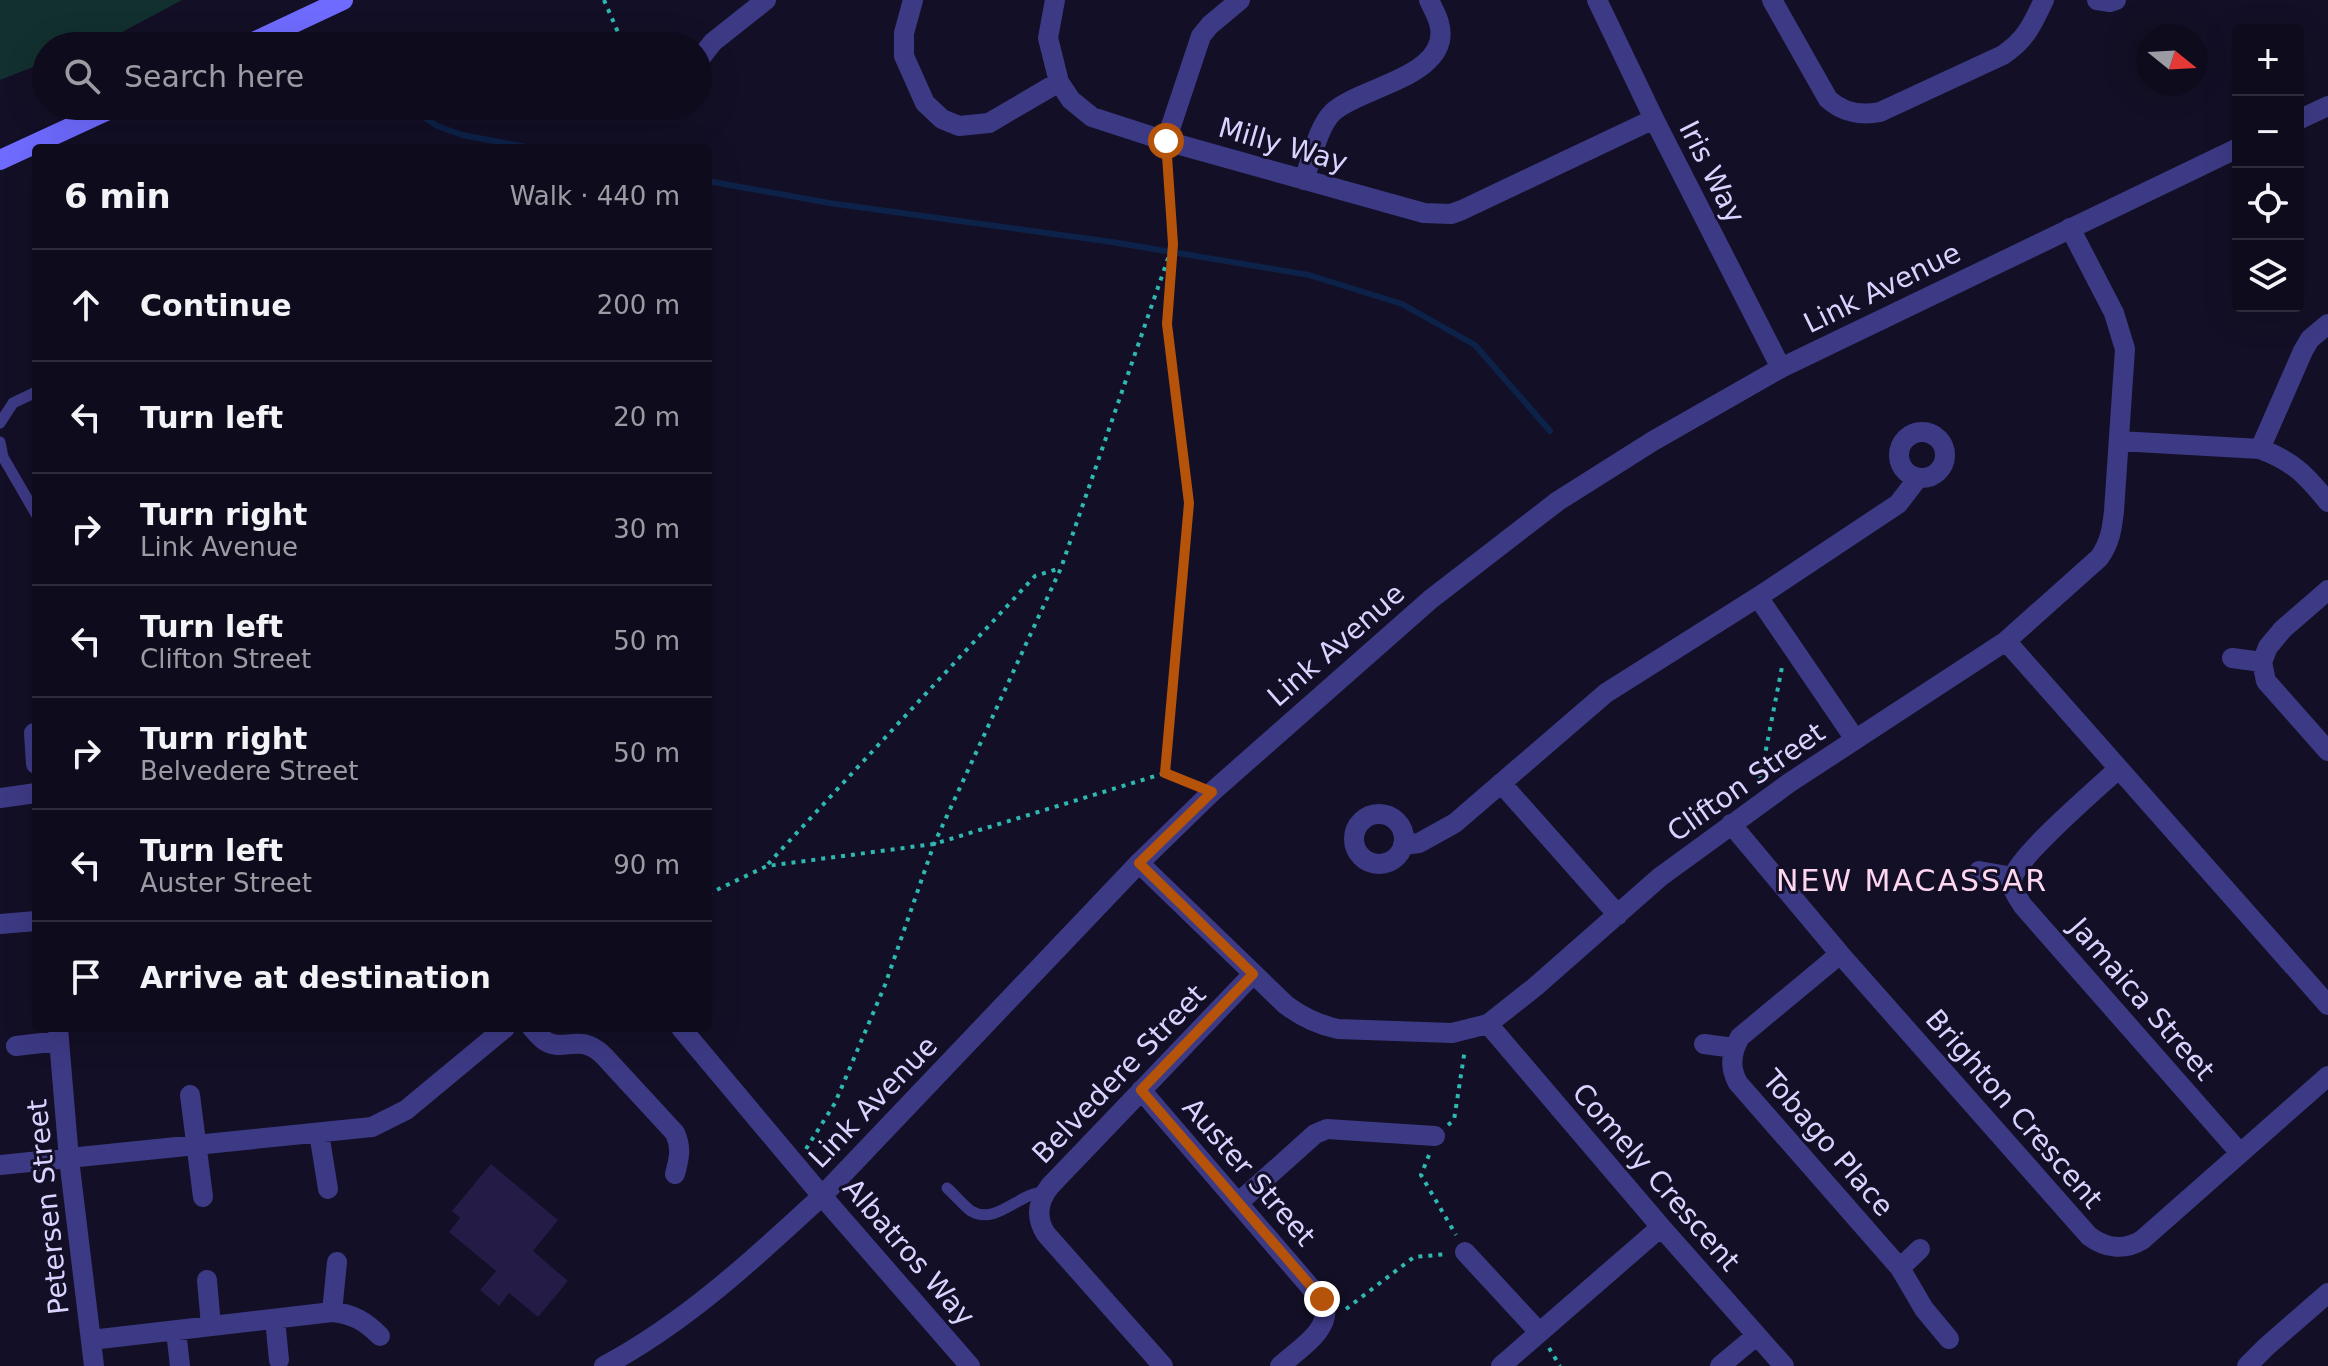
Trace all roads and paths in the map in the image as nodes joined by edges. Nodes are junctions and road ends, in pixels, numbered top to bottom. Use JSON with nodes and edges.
{"nodes":[{"id":1,"x":343,"y":0,"type":"edge"},
{"id":2,"x":604,"y":0,"type":"edge"},
{"id":3,"x":766,"y":0,"type":"edge"},
{"id":4,"x":913,"y":0,"type":"edge"},
{"id":5,"x":1055,"y":0,"type":"edge"},
{"id":6,"x":1240,"y":0,"type":"edge"},
{"id":7,"x":1429,"y":0,"type":"edge"},
{"id":8,"x":1597,"y":0,"type":"edge"},
{"id":9,"x":1772,"y":0,"type":"edge"},
{"id":10,"x":2044,"y":0,"type":"edge"},
{"id":11,"x":2097,"y":0,"type":"edge"},
{"id":12,"x":2116,"y":0,"type":"edge"},
{"id":13,"x":275,"y":32,"type":"edge"},
{"id":14,"x":618,"y":32,"type":"edge"},
{"id":15,"x":712,"y":43,"type":"edge"},
{"id":16,"x":1059,"y":82,"type":"junction"},
{"id":17,"x":2328,"y":106,"type":"edge"},
{"id":18,"x":2304,"y":117,"type":"edge"},
{"id":19,"x":1654,"y":119,"type":"junction"},
{"id":20,"x":89,"y":120,"type":"edge"},
{"id":21,"x":1166,"y":141,"type":"junction"},
{"id":22,"x":40,"y":144,"type":"edge"},
{"id":23,"x":32,"y":148,"type":"edge"},
{"id":24,"x":2232,"y":151,"type":"edge"},
{"id":25,"x":0,"y":160,"type":"edge"},
{"id":26,"x":1304,"y":180,"type":"junction"},
{"id":27,"x":2070,"y":228,"type":"junction"},
{"id":28,"x":1173,"y":244,"type":"junction"},
{"id":29,"x":2328,"y":324,"type":"edge"},
{"id":30,"x":1781,"y":368,"type":"junction"},
{"id":31,"x":32,"y":394,"type":"edge"},
{"id":32,"x":0,"y":423,"type":"edge"},
{"id":33,"x":2119,"y":441,"type":"junction"},
{"id":34,"x":0,"y":442,"type":"edge"},
{"id":35,"x":2260,"y":449,"type":"junction"},
{"id":36,"x":1918,"y":478,"type":"dead end"},
{"id":37,"x":2328,"y":502,"type":"edge"},
{"id":38,"x":32,"y":507,"type":"edge"},
{"id":39,"x":1061,"y":568,"type":"junction"},
{"id":40,"x":2328,"y":590,"type":"edge"},
{"id":41,"x":1758,"y":597,"type":"junction"},
{"id":42,"x":1787,"y":640,"type":"junction"},
{"id":43,"x":2006,"y":641,"type":"junction"},
{"id":44,"x":2232,"y":658,"type":"dead end"},
{"id":45,"x":2262,"y":662,"type":"junction"},
{"id":46,"x":1855,"y":739,"type":"junction"},
{"id":47,"x":2328,"y":751,"type":"edge"},
{"id":48,"x":2118,"y":769,"type":"junction"},
{"id":49,"x":1165,"y":773,"type":"junction"},
{"id":50,"x":1501,"y":783,"type":"junction"},
{"id":51,"x":1212,"y":792,"type":"junction"},
{"id":52,"x":32,"y":794,"type":"edge"},
{"id":53,"x":0,"y":798,"type":"edge"},
{"id":54,"x":1755,"y":806,"type":"junction"},
{"id":55,"x":1731,"y":824,"type":"junction"},
{"id":56,"x":934,"y":844,"type":"junction"},
{"id":57,"x":1403,"y":845,"type":"dead end"},
{"id":58,"x":1139,"y":863,"type":"junction"},
{"id":59,"x":767,"y":866,"type":"junction"},
{"id":60,"x":1979,"y":871,"type":"dead end"},
{"id":61,"x":2013,"y":877,"type":"junction"},
{"id":62,"x":712,"y":892,"type":"edge"},
{"id":63,"x":1618,"y":915,"type":"junction"},
{"id":64,"x":32,"y":921,"type":"edge"},
{"id":65,"x":0,"y":924,"type":"edge"},
{"id":66,"x":1840,"y":954,"type":"junction"},
{"id":67,"x":1253,"y":974,"type":"junction"},
{"id":68,"x":2328,"y":1005,"type":"edge"},
{"id":69,"x":1478,"y":1027,"type":"junction"},
{"id":70,"x":500,"y":1032,"type":"edge"},
{"id":71,"x":536,"y":1032,"type":"edge"},
{"id":72,"x":684,"y":1032,"type":"edge"},
{"id":73,"x":59,"y":1034,"type":"edge"},
{"id":74,"x":1704,"y":1044,"type":"dead end"},
{"id":75,"x":16,"y":1046,"type":"dead end"},
{"id":76,"x":1734,"y":1048,"type":"junction"},
{"id":77,"x":2328,"y":1076,"type":"edge"},
{"id":78,"x":1141,"y":1090,"type":"junction"},
{"id":79,"x":190,"y":1095,"type":"dead end"},
{"id":80,"x":319,"y":1133,"type":"junction"},
{"id":81,"x":1435,"y":1136,"type":"junction"},
{"id":82,"x":196,"y":1146,"type":"junction"},
{"id":83,"x":2240,"y":1153,"type":"junction"},
{"id":84,"x":69,"y":1159,"type":"junction"},
{"id":85,"x":796,"y":1164,"type":"junction"},
{"id":86,"x":0,"y":1165,"type":"edge"},
{"id":87,"x":675,"y":1174,"type":"dead end"},
{"id":88,"x":947,"y":1188,"type":"dead end"},
{"id":89,"x":328,"y":1189,"type":"dead end"},
{"id":90,"x":1045,"y":1192,"type":"junction"},
{"id":91,"x":822,"y":1196,"type":"junction"},
{"id":92,"x":203,"y":1197,"type":"dead end"},
{"id":93,"x":1238,"y":1203,"type":"junction"},
{"id":94,"x":1661,"y":1227,"type":"junction"},
{"id":95,"x":1920,"y":1249,"type":"dead end"},
{"id":96,"x":1465,"y":1252,"type":"junction"},
{"id":97,"x":337,"y":1262,"type":"dead end"},
{"id":98,"x":1900,"y":1268,"type":"junction"},
{"id":99,"x":207,"y":1280,"type":"dead end"},
{"id":100,"x":2328,"y":1293,"type":"edge"},
{"id":101,"x":332,"y":1312,"type":"junction"},
{"id":102,"x":275,"y":1319,"type":"junction"},
{"id":103,"x":211,"y":1326,"type":"junction"},
{"id":104,"x":1320,"y":1329,"type":"junction"},
{"id":105,"x":176,"y":1331,"type":"junction"},
{"id":106,"x":1539,"y":1332,"type":"junction"},
{"id":107,"x":380,"y":1336,"type":"dead end"},
{"id":108,"x":1756,"y":1336,"type":"junction"},
{"id":109,"x":1949,"y":1339,"type":"dead end"},
{"id":110,"x":91,"y":1340,"type":"junction"},
{"id":111,"x":279,"y":1360,"type":"dead end"},
{"id":112,"x":94,"y":1366,"type":"edge"},
{"id":113,"x":180,"y":1366,"type":"edge"},
{"id":114,"x":604,"y":1366,"type":"edge"},
{"id":115,"x":970,"y":1366,"type":"edge"},
{"id":116,"x":1163,"y":1366,"type":"edge"},
{"id":117,"x":1280,"y":1366,"type":"edge"},
{"id":118,"x":1501,"y":1366,"type":"edge"},
{"id":119,"x":1720,"y":1366,"type":"edge"},
{"id":120,"x":1784,"y":1366,"type":"edge"},
{"id":121,"x":2247,"y":1366,"type":"edge"}],
"edges":[{"from":1,"to":13,"type":"main road"},
{"from":2,"to":14,"type":"path"},
{"from":3,"to":15,"type":"street"},
{"from":4,"to":16,"type":"street"},
{"from":5,"to":16,"type":"street"},
{"from":6,"to":21,"type":"street"},
{"from":7,"to":26,"type":"street"},
{"from":8,"to":19,"type":"street","name":"Iris Way"},
{"from":9,"to":10,"type":"street"},
{"from":11,"to":12,"type":"street"},
{"from":16,"to":21,"type":"street","name":"Milly Way"},
{"from":17,"to":18,"type":"street"},
{"from":19,"to":26,"type":"street","name":"Milly Way"},
{"from":19,"to":30,"type":"street","name":"Iris Way"},
{"from":20,"to":22,"type":"main road"},
{"from":21,"to":26,"type":"street","name":"Milly Way"},
{"from":21,"to":28,"type":"path"},
{"from":23,"to":25,"type":"main road"},
{"from":24,"to":27,"type":"street","name":"Link Avenue"},
{"from":27,"to":30,"type":"street","name":"Link Avenue"},
{"from":27,"to":33,"type":"street","name":"Clifton Street"},
{"from":28,"to":39,"type":"path"},
{"from":28,"to":49,"type":"path"},
{"from":29,"to":35,"type":"street"},
{"from":30,"to":51,"type":"street","name":"Link Avenue"},
{"from":31,"to":32,"type":"lane"},
{"from":33,"to":35,"type":"street"},
{"from":33,"to":43,"type":"street","name":"Clifton Street"},
{"from":34,"to":38,"type":"lane"},
{"from":35,"to":37,"type":"street"},
{"from":36,"to":41,"type":"street"},
{"from":39,"to":56,"type":"path"},
{"from":39,"to":59,"type":"path"},
{"from":40,"to":45,"type":"street"},
{"from":41,"to":42,"type":"street"},
{"from":41,"to":50,"type":"street"},
{"from":42,"to":46,"type":"street"},
{"from":42,"to":54,"type":"path"},
{"from":43,"to":46,"type":"street","name":"Clifton Street"},
{"from":43,"to":48,"type":"street"},
{"from":44,"to":45,"type":"street"},
{"from":45,"to":47,"type":"street"},
{"from":46,"to":54,"type":"street","name":"Clifton Street"},
{"from":48,"to":61,"type":"street"},
{"from":48,"to":68,"type":"street"},
{"from":49,"to":51,"type":"path"},
{"from":49,"to":56,"type":"path"},
{"from":50,"to":57,"type":"street"},
{"from":50,"to":63,"type":"street"},
{"from":51,"to":58,"type":"street","name":"Link Avenue"},
{"from":52,"to":53,"type":"street"},
{"from":54,"to":55,"type":"street","name":"Clifton Street"},
{"from":55,"to":63,"type":"street","name":"Clifton Street"},
{"from":55,"to":66,"type":"street","name":"Brighton Crescent"},
{"from":56,"to":59,"type":"path"},
{"from":56,"to":85,"type":"path"},
{"from":58,"to":67,"type":"street"},
{"from":58,"to":91,"type":"street","name":"Link Avenue"},
{"from":59,"to":62,"type":"path"},
{"from":60,"to":61,"type":"street"},
{"from":61,"to":83,"type":"street","name":"Jamaica Street"},
{"from":63,"to":69,"type":"street","name":"Clifton Street"},
{"from":64,"to":65,"type":"street"},
{"from":66,"to":76,"type":"street"},
{"from":66,"to":83,"type":"street","name":"Brighton Crescent"},
{"from":67,"to":69,"type":"street"},
{"from":67,"to":78,"type":"street","name":"Belvedere Street"},
{"from":69,"to":81,"type":"path"},
{"from":69,"to":94,"type":"street","name":"Comely Crescent"},
{"from":70,"to":80,"type":"street"},
{"from":71,"to":87,"type":"street"},
{"from":72,"to":85,"type":"street","name":"Albatros Way"},
{"from":73,"to":75,"type":"street","name":"Petersen Street"},
{"from":73,"to":84,"type":"street","name":"Petersen Street"},
{"from":74,"to":76,"type":"street"},
{"from":76,"to":98,"type":"street","name":"Tobago Place"},
{"from":77,"to":83,"type":"street","name":"Brighton Crescent"},
{"from":78,"to":90,"type":"street","name":"Belvedere Street"},
{"from":78,"to":93,"type":"street","name":"Auster Street"},
{"from":79,"to":82,"type":"street"},
{"from":80,"to":82,"type":"street"},
{"from":80,"to":89,"type":"street"},
{"from":81,"to":93,"type":"street"},
{"from":81,"to":96,"type":"path"},
{"from":82,"to":84,"type":"street"},
{"from":82,"to":92,"type":"street"},
{"from":84,"to":86,"type":"street"},
{"from":84,"to":110,"type":"street","name":"Petersen Street"},
{"from":85,"to":91,"type":"street","name":"Albatros Way"},
{"from":88,"to":90,"type":"lane"},
{"from":90,"to":116,"type":"street","name":"Belvedere Street"},
{"from":91,"to":114,"type":"street","name":"Link Avenue"},
{"from":91,"to":115,"type":"street","name":"Albatros Way"},
{"from":93,"to":104,"type":"street","name":"Auster Street"},
{"from":94,"to":106,"type":"street"},
{"from":94,"to":108,"type":"street","name":"Comely Crescent"},
{"from":95,"to":98,"type":"street"},
{"from":96,"to":104,"type":"path"},
{"from":96,"to":106,"type":"street"},
{"from":97,"to":101,"type":"street"},
{"from":98,"to":109,"type":"street","name":"Tobago Place"},
{"from":99,"to":103,"type":"street"},
{"from":100,"to":121,"type":"street"},
{"from":101,"to":102,"type":"street"},
{"from":101,"to":107,"type":"street"},
{"from":102,"to":103,"type":"street"},
{"from":102,"to":111,"type":"street"},
{"from":103,"to":105,"type":"street"},
{"from":104,"to":117,"type":"street"},
{"from":105,"to":110,"type":"street"},
{"from":105,"to":113,"type":"street"},
{"from":106,"to":118,"type":"street"},
{"from":108,"to":119,"type":"street"},
{"from":108,"to":120,"type":"street","name":"Comely Crescent"},
{"from":110,"to":112,"type":"street","name":"Petersen Street"}]}
